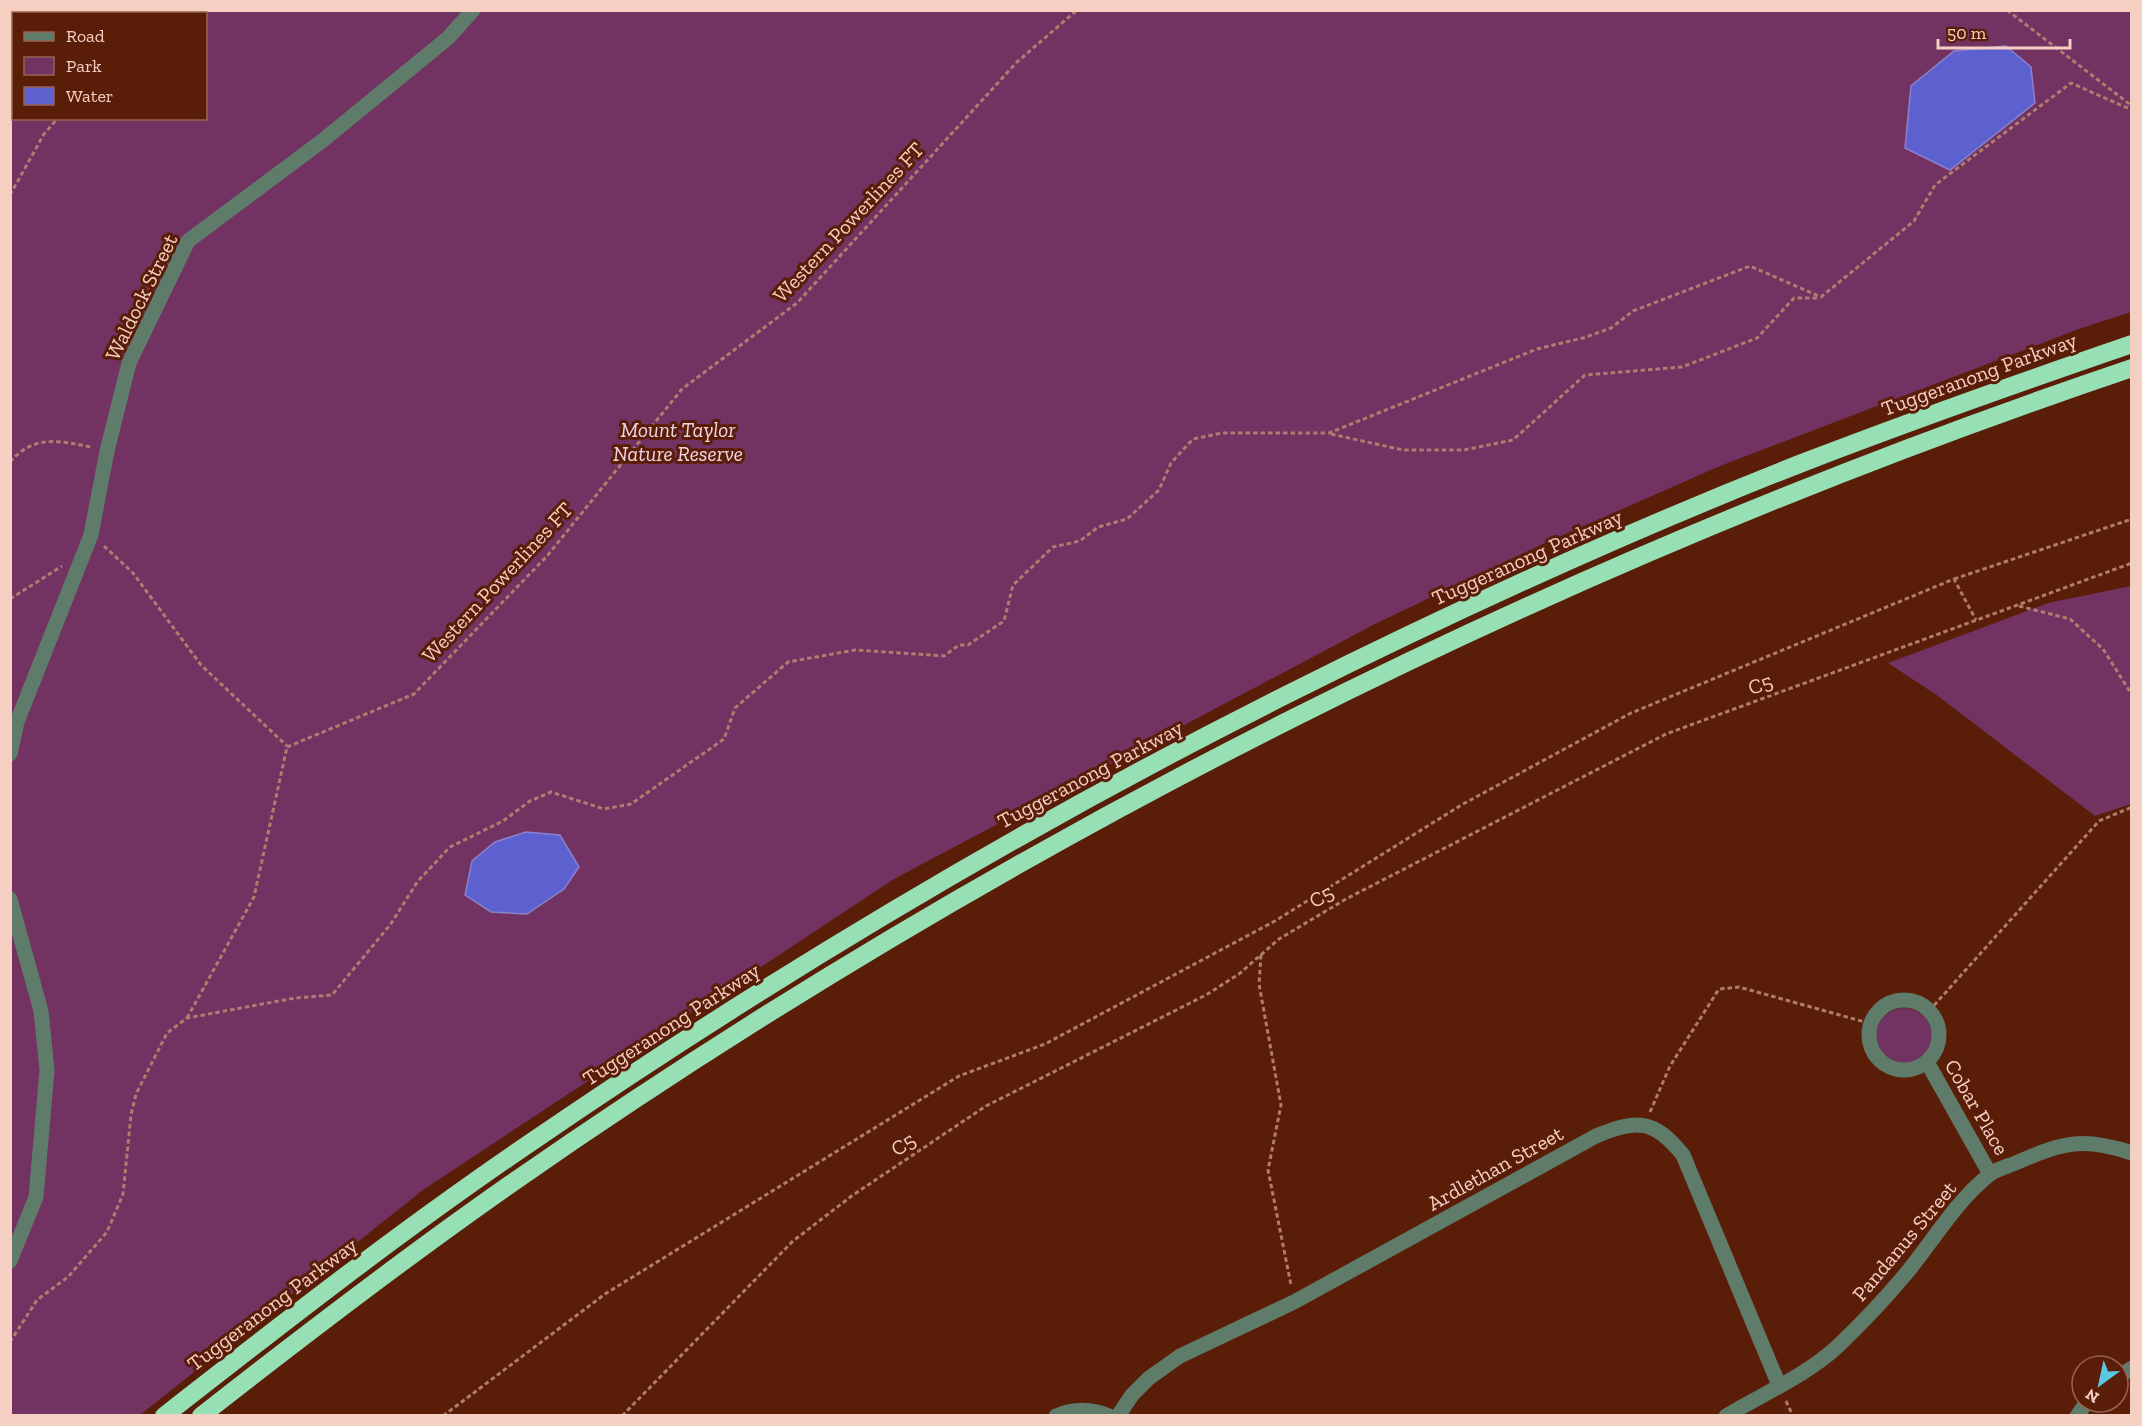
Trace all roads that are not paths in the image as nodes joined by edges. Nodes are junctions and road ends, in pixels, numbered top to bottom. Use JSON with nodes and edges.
{"nodes":[{"id":1,"x":473,"y":10,"type":"edge"},
{"id":2,"x":2132,"y":344,"type":"edge"},
{"id":3,"x":2132,"y":368,"type":"edge"},
{"id":4,"x":10,"y":754,"type":"edge"},
{"id":5,"x":10,"y":899,"type":"edge"},
{"id":6,"x":1927,"y":1062,"type":"junction"},
{"id":7,"x":2132,"y":1153,"type":"edge"},
{"id":8,"x":1990,"y":1174,"type":"junction"},
{"id":9,"x":10,"y":1261,"type":"edge"},
{"id":10,"x":1779,"y":1385,"type":"junction"},
{"id":11,"x":164,"y":1416,"type":"edge"},
{"id":12,"x":201,"y":1416,"type":"edge"},
{"id":13,"x":1056,"y":1416,"type":"edge"},
{"id":14,"x":1109,"y":1416,"type":"edge"},
{"id":15,"x":1118,"y":1416,"type":"edge"},
{"id":16,"x":1726,"y":1416,"type":"edge"}],
"edges":[{"from":1,"to":4,"type":"street","name":"Waldock Street"},
{"from":2,"to":11,"type":"highway","name":"Tuggeranong Parkway"},
{"from":3,"to":12,"type":"highway","name":"Tuggeranong Parkway"},
{"from":5,"to":9,"type":"street"},
{"from":6,"to":6,"type":"street","name":"Cobar Place"},
{"from":6,"to":8,"type":"street","name":"Cobar Place"},
{"from":7,"to":8,"type":"street","name":"Pandanus Street"},
{"from":8,"to":10,"type":"street","name":"Pandanus Street"},
{"from":10,"to":15,"type":"street","name":"Ardlethan Street"},
{"from":10,"to":16,"type":"street","name":"Pandanus Street"},
{"from":13,"to":14,"type":"street"}]}
